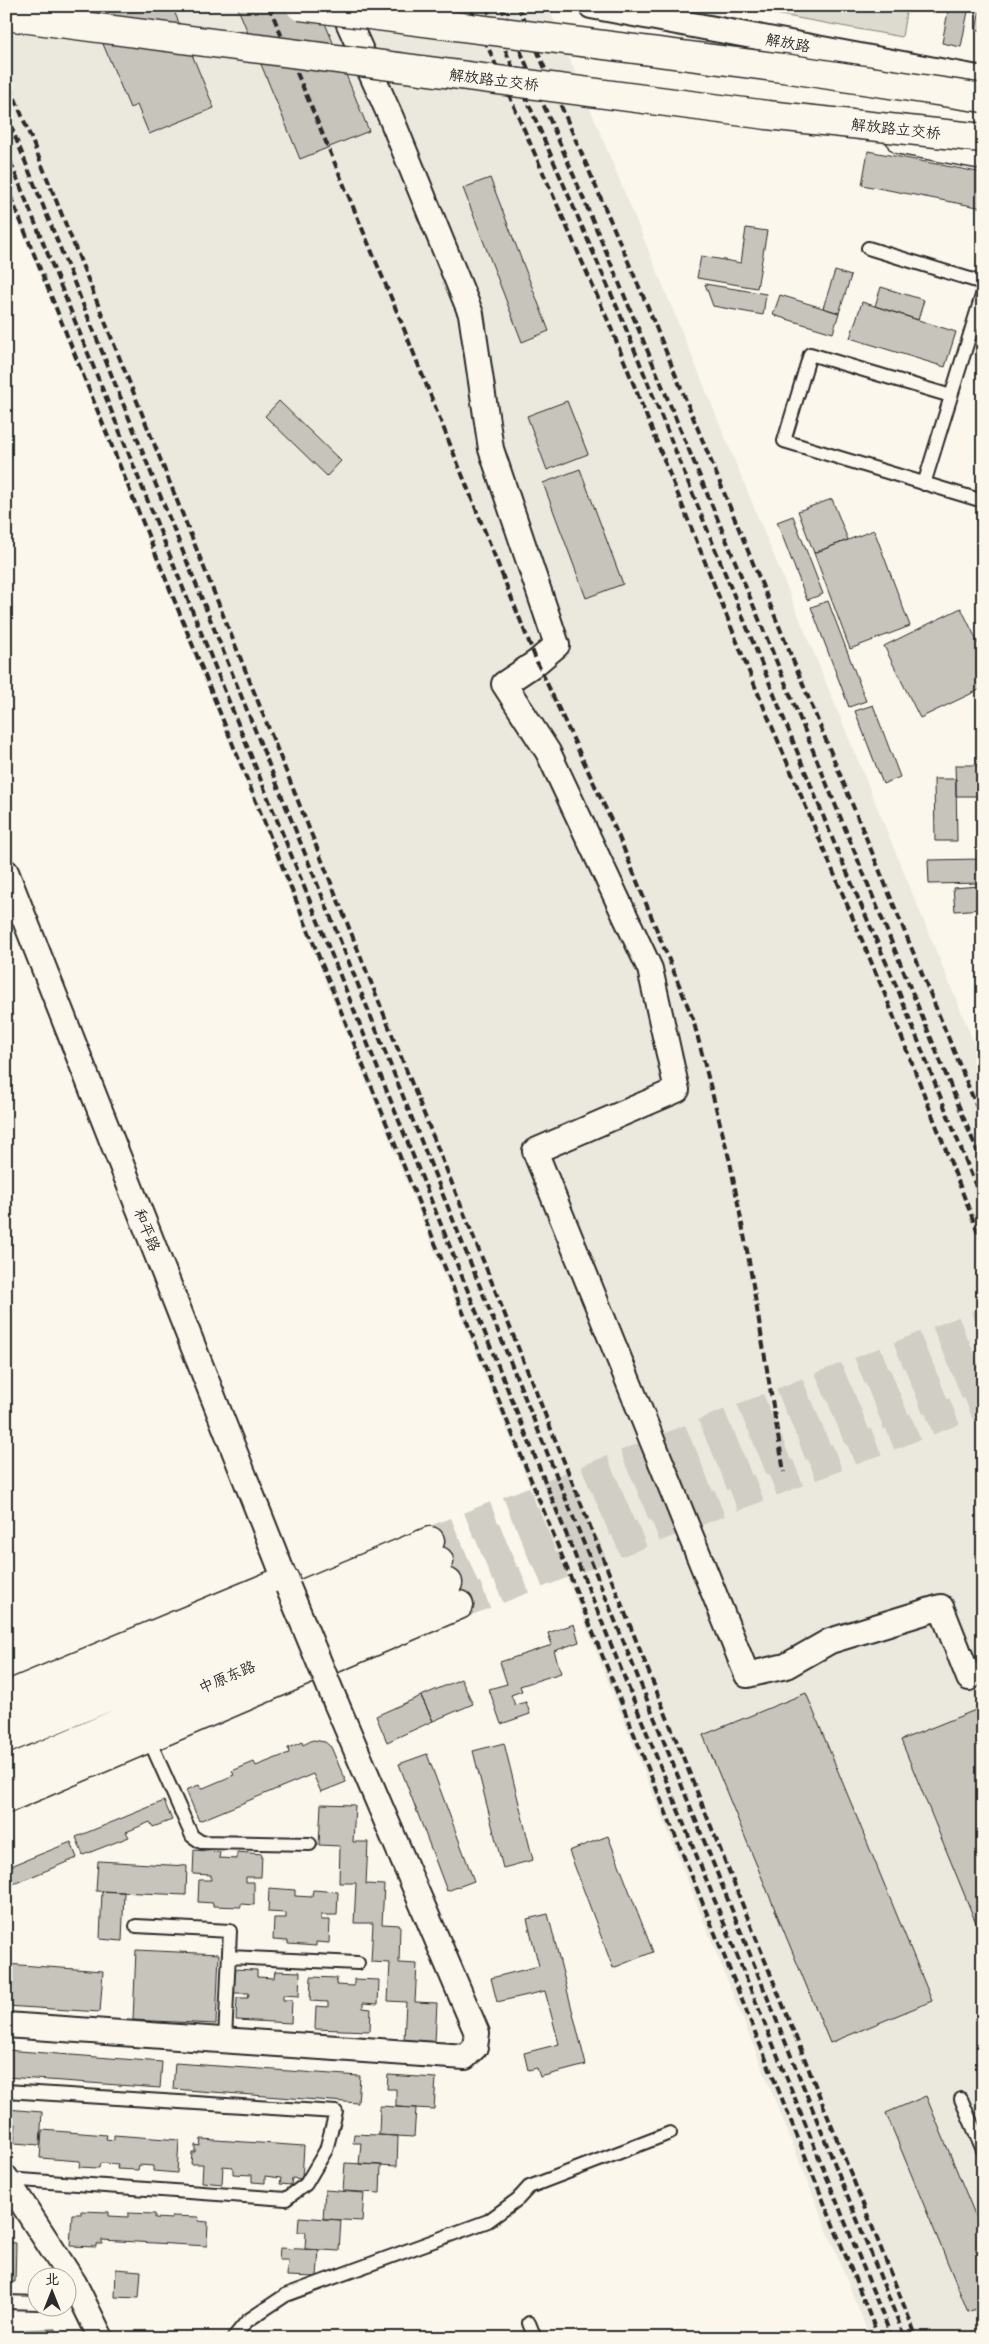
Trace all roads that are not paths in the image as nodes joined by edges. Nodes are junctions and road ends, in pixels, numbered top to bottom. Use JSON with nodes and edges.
{"nodes":[{"id":1,"x":300,"y":6,"type":"edge"},
{"id":2,"x":341,"y":6,"type":"edge"},
{"id":3,"x":593,"y":7,"type":"edge"},
{"id":4,"x":6,"y":16,"type":"edge"},
{"id":5,"x":983,"y":79,"type":"edge"},
{"id":6,"x":983,"y":98,"type":"edge"},
{"id":7,"x":767,"y":116,"type":"junction"},
{"id":8,"x":983,"y":138,"type":"edge"},
{"id":9,"x":983,"y":155,"type":"edge"},
{"id":10,"x":868,"y":248,"type":"dead end"},
{"id":11,"x":983,"y":283,"type":"edge"},
{"id":12,"x":983,"y":292,"type":"edge"},
{"id":13,"x":951,"y":396,"type":"junction"},
{"id":14,"x":924,"y":484,"type":"junction"},
{"id":15,"x":983,"y":501,"type":"edge"},
{"id":16,"x":6,"y":872,"type":"edge"},
{"id":17,"x":444,"y":1572,"type":"junction"},
{"id":18,"x":287,"y":1584,"type":"junction"},
{"id":19,"x":970,"y":1678,"type":"dead end"},
{"id":20,"x":6,"y":1696,"type":"edge"},
{"id":21,"x":6,"y":1718,"type":"edge"},
{"id":22,"x":148,"y":1737,"type":"junction"},
{"id":23,"x":6,"y":1739,"type":"edge"},
{"id":24,"x":6,"y":1771,"type":"edge"},
{"id":25,"x":6,"y":1799,"type":"edge"},
{"id":26,"x":310,"y":1844,"type":"dead end"},
{"id":27,"x":136,"y":1926,"type":"dead end"},
{"id":28,"x":229,"y":1957,"type":"junction"},
{"id":29,"x":358,"y":1963,"type":"dead end"},
{"id":30,"x":6,"y":2025,"type":"edge"},
{"id":31,"x":225,"y":2040,"type":"junction"},
{"id":32,"x":6,"y":2091,"type":"edge"},
{"id":33,"x":961,"y":2099,"type":"dead end"},
{"id":34,"x":670,"y":2133,"type":"dead end"},
{"id":35,"x":983,"y":2150,"type":"edge"},
{"id":36,"x":6,"y":2179,"type":"edge"},
{"id":37,"x":62,"y":2266,"type":"edge"},
{"id":38,"x":6,"y":2302,"type":"edge"},
{"id":39,"x":28,"y":2303,"type":"edge"},
{"id":40,"x":78,"y":2307,"type":"edge"},
{"id":41,"x":529,"y":2323,"type":"dead end"},
{"id":42,"x":101,"y":2338,"type":"edge"},
{"id":43,"x":234,"y":2338,"type":"edge"},
{"id":44,"x":535,"y":2338,"type":"edge"}],
"edges":[{"from":1,"to":6,"type":"main road","bridge":true},
{"from":2,"to":19,"type":"street"},
{"from":3,"to":5,"type":"street","name":"解放路"},
{"from":4,"to":7,"type":"main road","name":"解放路立交桥","bridge":true},
{"from":7,"to":8,"type":"main road","name":"解放路立交桥","bridge":true},
{"from":7,"to":9,"type":"main road","bridge":true},
{"from":10,"to":11,"type":"lane"},
{"from":12,"to":13,"type":"lane"},
{"from":13,"to":14,"type":"lane"},
{"from":13,"to":14,"type":"lane"},
{"from":14,"to":15,"type":"lane"},
{"from":16,"to":18,"type":"street","name":"和平路"},
{"from":17,"to":21,"type":"main road"},
{"from":17,"to":22,"type":"main road"},
{"from":17,"to":23,"type":"main road","name":"中原东路"},
{"from":17,"to":24,"type":"main road","name":"中原东路"},
{"from":18,"to":20,"type":"main road"},
{"from":18,"to":31,"type":"street","name":"和平路","bridge":true},
{"from":22,"to":25,"type":"main road"},
{"from":22,"to":26,"type":"lane"},
{"from":27,"to":28,"type":"lane"},
{"from":28,"to":29,"type":"lane"},
{"from":28,"to":31,"type":"lane"},
{"from":30,"to":31,"type":"street","name":"和平路"},
{"from":32,"to":36,"type":"lane"},
{"from":33,"to":35,"type":"lane"},
{"from":34,"to":43,"type":"lane"},
{"from":36,"to":37,"type":"street"},
{"from":38,"to":39,"type":"lane"},
{"from":40,"to":42,"type":"street"},
{"from":41,"to":44,"type":"lane"}]}
